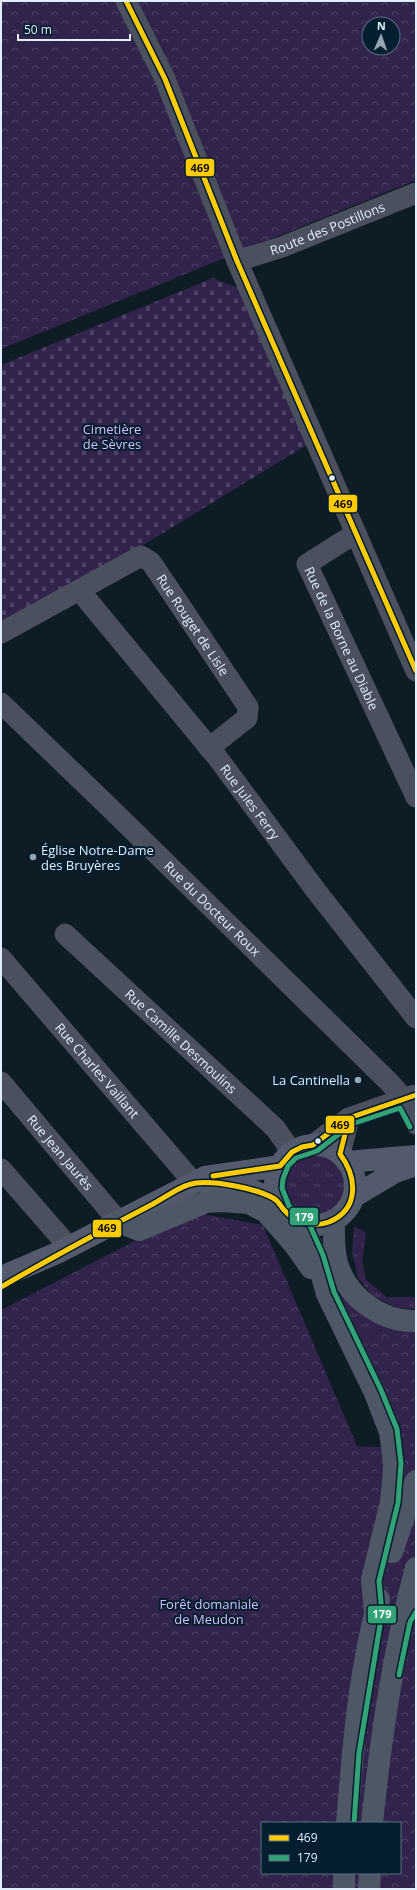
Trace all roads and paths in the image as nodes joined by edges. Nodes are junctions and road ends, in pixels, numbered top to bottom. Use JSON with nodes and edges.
{"nodes":[{"id":1,"x":126,"y":1,"type":"edge"},
{"id":2,"x":416,"y":193,"type":"edge"},
{"id":3,"x":237,"y":261,"type":"junction"},
{"id":4,"x":356,"y":533,"type":"junction"},
{"id":5,"x":80,"y":591,"type":"junction"},
{"id":6,"x":1,"y":632,"type":"edge"},
{"id":7,"x":416,"y":671,"type":"edge"},
{"id":8,"x":1,"y":703,"type":"edge"},
{"id":9,"x":209,"y":748,"type":"junction"},
{"id":10,"x":409,"y":762,"type":"edge"},
{"id":11,"x":416,"y":797,"type":"edge"},
{"id":12,"x":65,"y":934,"type":"dead end"},
{"id":13,"x":1,"y":958,"type":"edge"},
{"id":14,"x":416,"y":1018,"type":"edge"},
{"id":15,"x":1,"y":1082,"type":"edge"},
{"id":16,"x":410,"y":1097,"type":"edge"},
{"id":17,"x":349,"y":1118,"type":"junction"},
{"id":18,"x":416,"y":1124,"type":"edge"},
{"id":19,"x":313,"y":1145,"type":"junction"},
{"id":20,"x":416,"y":1156,"type":"edge"},
{"id":21,"x":344,"y":1158,"type":"junction"},
{"id":22,"x":286,"y":1159,"type":"junction"},
{"id":23,"x":416,"y":1165,"type":"edge"},
{"id":24,"x":1,"y":1169,"type":"edge"},
{"id":25,"x":194,"y":1183,"type":"junction"},
{"id":26,"x":353,"y":1197,"type":"junction"},
{"id":27,"x":278,"y":1200,"type":"junction"},
{"id":28,"x":334,"y":1220,"type":"junction"},
{"id":29,"x":119,"y":1222,"type":"junction"},
{"id":30,"x":301,"y":1222,"type":"junction"},
{"id":31,"x":63,"y":1250,"type":"junction"},
{"id":32,"x":1,"y":1278,"type":"edge"},
{"id":33,"x":1,"y":1287,"type":"edge"},
{"id":34,"x":327,"y":1294,"type":"junction"},
{"id":35,"x":416,"y":1321,"type":"edge"},
{"id":36,"x":416,"y":1481,"type":"edge"},
{"id":37,"x":416,"y":1568,"type":"edge"},
{"id":38,"x":416,"y":1600,"type":"edge"},
{"id":39,"x":375,"y":1612,"type":"junction"},
{"id":40,"x":403,"y":1619,"type":"junction"},
{"id":41,"x":347,"y":1822,"type":"edge"},
{"id":42,"x":372,"y":1822,"type":"edge"},
{"id":43,"x":344,"y":1874,"type":"edge"},
{"id":44,"x":370,"y":1874,"type":"edge"},
{"id":45,"x":344,"y":1889,"type":"edge"},
{"id":46,"x":369,"y":1889,"type":"edge"}],
"edges":[{"from":1,"to":3,"type":"street"},
{"from":2,"to":3,"type":"street","name":"Route des Postillons"},
{"from":3,"to":4,"type":"street"},
{"from":4,"to":7,"type":"street"},
{"from":4,"to":10,"type":"street","name":"Rue de la Borne au Diable"},
{"from":5,"to":6,"type":"street"},
{"from":5,"to":9,"type":"street","name":"Rue Jules Ferry"},
{"from":5,"to":9,"type":"street","name":"Rue Rouget de Lisle"},
{"from":8,"to":16,"type":"street","name":"Rue du Docteur Roux"},
{"from":9,"to":14,"type":"street","name":"Rue Jules Ferry"},
{"from":10,"to":11,"type":"street","name":"Rue de la Borne au Diable"},
{"from":12,"to":22,"type":"street","name":"Rue Camille Desmoulins"},
{"from":13,"to":25,"type":"street","name":"Rue Charles Vaillant"},
{"from":15,"to":29,"type":"street","name":"Rue Jean Jaurès"},
{"from":16,"to":17,"type":"street"},
{"from":16,"to":18,"type":"street","name":"Rue du Docteur Roux"},
{"from":17,"to":19,"type":"street"},
{"from":17,"to":21,"type":"street"},
{"from":19,"to":21,"type":"main road"},
{"from":19,"to":22,"type":"main road"},
{"from":20,"to":21,"type":"main road"},
{"from":21,"to":26,"type":"main road"},
{"from":22,"to":25,"type":"main road"},
{"from":22,"to":27,"type":"main road"},
{"from":23,"to":26,"type":"main road"},
{"from":24,"to":31,"type":"street"},
{"from":25,"to":27,"type":"main road"},
{"from":25,"to":29,"type":"main road"},
{"from":26,"to":28,"type":"main road"},
{"from":27,"to":30,"type":"main road"},
{"from":28,"to":30,"type":"main road"},
{"from":28,"to":35,"type":"highway"},
{"from":29,"to":31,"type":"main road"},
{"from":29,"to":34,"type":"highway"},
{"from":30,"to":34,"type":"highway"},
{"from":31,"to":32,"type":"main road"},
{"from":31,"to":33,"type":"main road"},
{"from":34,"to":39,"type":"highway"},
{"from":36,"to":39,"type":"highway"},
{"from":37,"to":40,"type":"highway"},
{"from":38,"to":40,"type":"highway"},
{"from":39,"to":41,"type":"highway"},
{"from":40,"to":42,"type":"highway"},
{"from":43,"to":45,"type":"highway"},
{"from":44,"to":46,"type":"highway"}]}
